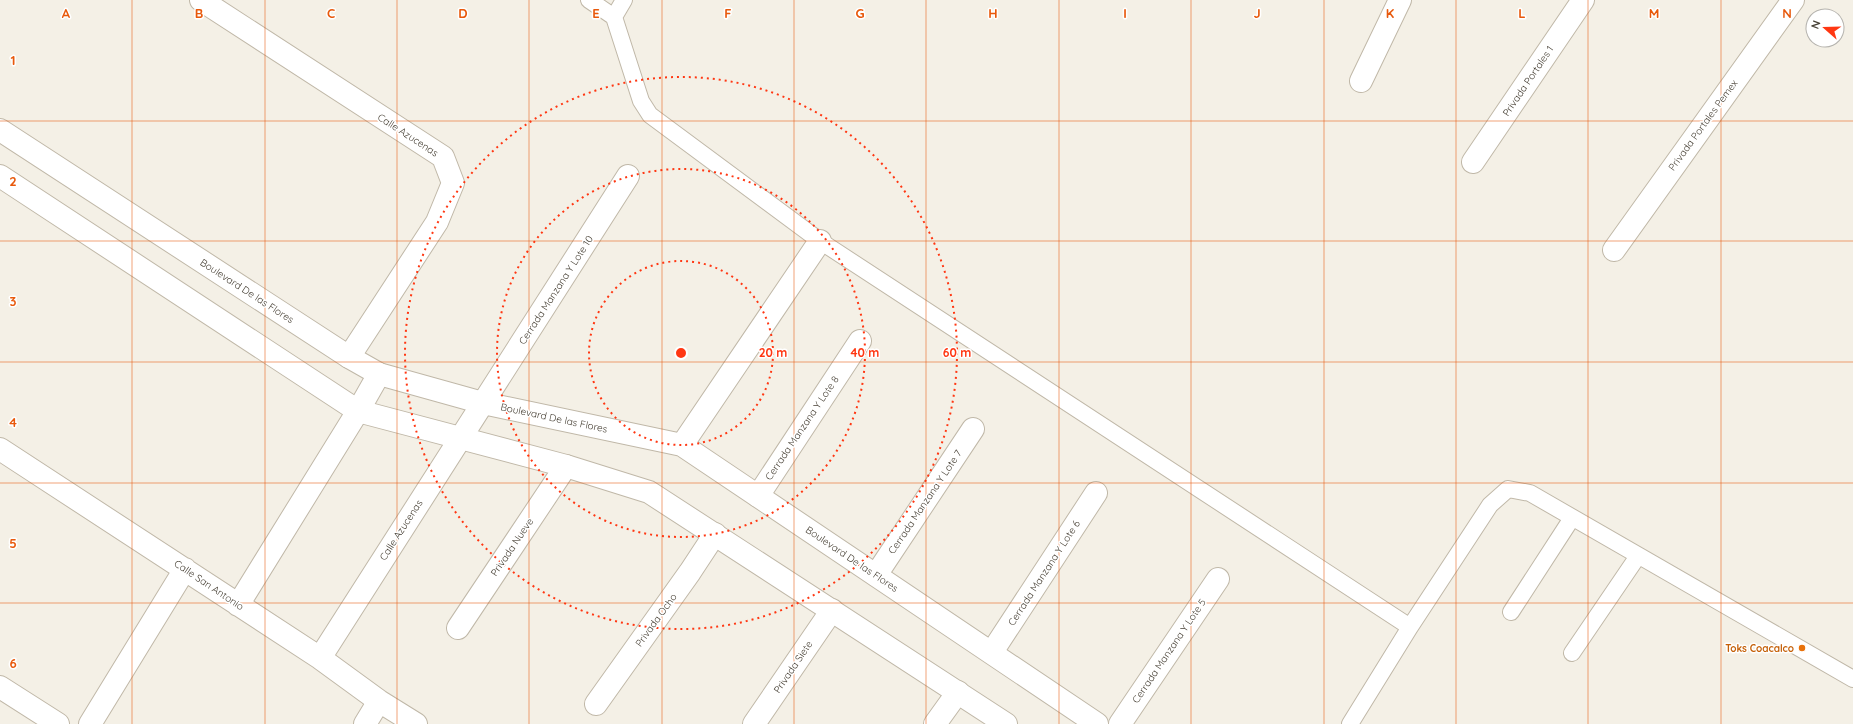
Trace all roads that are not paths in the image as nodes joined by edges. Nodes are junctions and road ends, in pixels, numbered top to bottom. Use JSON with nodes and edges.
{"nodes":[{"id":1,"x":201,"y":0,"type":"edge"},
{"id":2,"x":589,"y":0,"type":"edge"},
{"id":3,"x":624,"y":0,"type":"edge"},
{"id":4,"x":1400,"y":0,"type":"edge"},
{"id":5,"x":1583,"y":0,"type":"edge"},
{"id":6,"x":1793,"y":0,"type":"edge"},
{"id":7,"x":614,"y":17,"type":"junction"},
{"id":8,"x":1361,"y":81,"type":"dead end"},
{"id":9,"x":0,"y":130,"type":"edge"},
{"id":10,"x":1473,"y":162,"type":"dead end"},
{"id":11,"x":0,"y":176,"type":"edge"},
{"id":12,"x":628,"y":176,"type":"dead end"},
{"id":13,"x":820,"y":241,"type":"junction"},
{"id":14,"x":1614,"y":250,"type":"dead end"},
{"id":15,"x":860,"y":341,"type":"dead end"},
{"id":16,"x":349,"y":357,"type":"junction"},
{"id":17,"x":379,"y":374,"type":"junction"},
{"id":18,"x":483,"y":403,"type":"junction"},
{"id":19,"x":358,"y":411,"type":"junction"},
{"id":20,"x":973,"y":429,"type":"dead end"},
{"id":21,"x":459,"y":439,"type":"junction"},
{"id":22,"x":682,"y":446,"type":"junction"},
{"id":23,"x":0,"y":449,"type":"edge"},
{"id":24,"x":566,"y":466,"type":"junction"},
{"id":25,"x":1096,"y":493,"type":"dead end"},
{"id":26,"x":758,"y":496,"type":"junction"},
{"id":27,"x":1572,"y":518,"type":"junction"},
{"id":28,"x":714,"y":534,"type":"junction"},
{"id":29,"x":1638,"y":556,"type":"junction"},
{"id":30,"x":185,"y":569,"type":"junction"},
{"id":31,"x":876,"y":575,"type":"junction"},
{"id":32,"x":1218,"y":579,"type":"dead end"},
{"id":33,"x":238,"y":605,"type":"junction"},
{"id":34,"x":832,"y":610,"type":"junction"},
{"id":35,"x":1511,"y":612,"type":"dead end"},
{"id":36,"x":458,"y":628,"type":"dead end"},
{"id":37,"x":1410,"y":628,"type":"junction"},
{"id":38,"x":992,"y":652,"type":"junction"},
{"id":39,"x":1572,"y":653,"type":"dead end"},
{"id":40,"x":320,"y":658,"type":"junction"},
{"id":41,"x":1853,"y":679,"type":"edge"},
{"id":42,"x":0,"y":688,"type":"edge"},
{"id":43,"x":958,"y":692,"type":"junction"},
{"id":44,"x":379,"y":700,"type":"junction"},
{"id":45,"x":596,"y":704,"type":"dead end"},
{"id":46,"x":58,"y":724,"type":"edge"},
{"id":47,"x":90,"y":724,"type":"edge"},
{"id":48,"x":365,"y":724,"type":"edge"},
{"id":49,"x":416,"y":724,"type":"edge"},
{"id":50,"x":754,"y":724,"type":"edge"},
{"id":51,"x":935,"y":724,"type":"edge"},
{"id":52,"x":1006,"y":724,"type":"edge"},
{"id":53,"x":1097,"y":724,"type":"edge"},
{"id":54,"x":1120,"y":724,"type":"edge"},
{"id":55,"x":1350,"y":724,"type":"edge"}],
"edges":[{"from":1,"to":16,"type":"street","name":"Calle Azucenas"},
{"from":2,"to":7,"type":"lane"},
{"from":3,"to":7,"type":"lane"},
{"from":4,"to":8,"type":"street"},
{"from":5,"to":10,"type":"street","name":"Privada Portales 1"},
{"from":6,"to":14,"type":"street","name":"Privada Portales Pemex"},
{"from":7,"to":13,"type":"lane"},
{"from":9,"to":16,"type":"street","name":"Boulevard De las Flores"},
{"from":11,"to":19,"type":"street"},
{"from":12,"to":18,"type":"street","name":"Cerrada Manzana Y Lote 10"},
{"from":13,"to":22,"type":"street"},
{"from":13,"to":37,"type":"lane"},
{"from":15,"to":26,"type":"street","name":"Cerrada Manzana Y Lote 8"},
{"from":16,"to":17,"type":"street","name":"Boulevard De las Flores"},
{"from":17,"to":18,"type":"street","name":"Boulevard De las Flores"},
{"from":17,"to":19,"type":"street"},
{"from":18,"to":21,"type":"street","name":"Calle Azucenas"},
{"from":18,"to":22,"type":"street","name":"Boulevard De las Flores"},
{"from":19,"to":21,"type":"street"},
{"from":19,"to":33,"type":"street"},
{"from":20,"to":31,"type":"street","name":"Cerrada Manzana Y Lote 7"},
{"from":21,"to":24,"type":"street"},
{"from":21,"to":40,"type":"street","name":"Calle Azucenas"},
{"from":22,"to":26,"type":"street","name":"Boulevard De las Flores"},
{"from":23,"to":30,"type":"street","name":"Calle San Antonio"},
{"from":24,"to":28,"type":"street"},
{"from":24,"to":36,"type":"street","name":"Privada Nueve"},
{"from":25,"to":38,"type":"street","name":"Cerrada Manzana Y Lote 6"},
{"from":26,"to":31,"type":"street","name":"Boulevard De las Flores"},
{"from":27,"to":29,"type":"lane"},
{"from":27,"to":35,"type":"lane"},
{"from":27,"to":37,"type":"lane"},
{"from":28,"to":34,"type":"street"},
{"from":28,"to":45,"type":"street","name":"Privada Ocho"},
{"from":29,"to":39,"type":"lane"},
{"from":29,"to":41,"type":"lane"},
{"from":30,"to":33,"type":"street","name":"Calle San Antonio"},
{"from":30,"to":47,"type":"street"},
{"from":31,"to":38,"type":"street","name":"Boulevard De las Flores"},
{"from":32,"to":54,"type":"street","name":"Cerrada Manzana Y Lote 5"},
{"from":33,"to":40,"type":"street","name":"Calle San Antonio"},
{"from":34,"to":43,"type":"street"},
{"from":34,"to":50,"type":"street","name":"Privada Siete"},
{"from":37,"to":55,"type":"lane"},
{"from":38,"to":53,"type":"street","name":"Boulevard De las Flores"},
{"from":40,"to":44,"type":"street","name":"Calle San Antonio"},
{"from":42,"to":46,"type":"street"},
{"from":43,"to":51,"type":"street"},
{"from":43,"to":52,"type":"street"},
{"from":44,"to":48,"type":"street"},
{"from":44,"to":49,"type":"street","name":"Calle San Antonio"}]}
